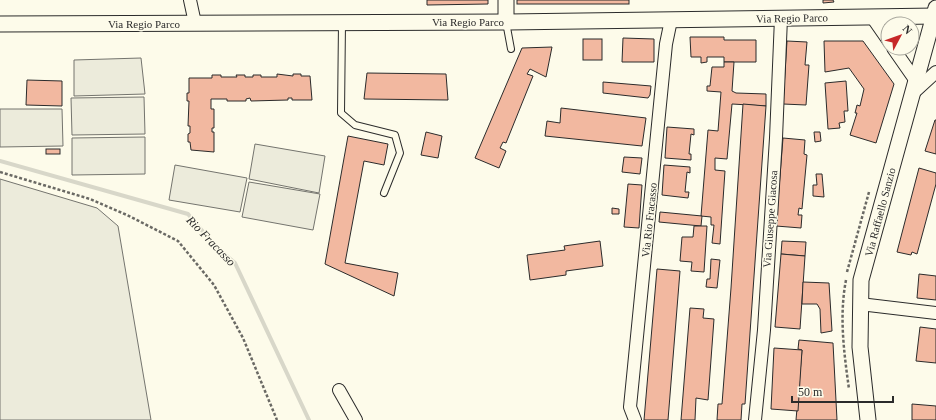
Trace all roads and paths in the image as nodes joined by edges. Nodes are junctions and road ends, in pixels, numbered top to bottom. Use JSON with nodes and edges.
{"nodes":[{"id":1,"x":190,"y":0,"type":"edge"},
{"id":2,"x":506,"y":0,"type":"edge"},
{"id":3,"x":935,"y":13,"type":"edge"},
{"id":4,"x":872,"y":17,"type":"junction"},
{"id":5,"x":781,"y":18,"type":"junction"},
{"id":6,"x":671,"y":20,"type":"junction"},
{"id":7,"x":506,"y":22,"type":"junction"},
{"id":8,"x":195,"y":23,"type":"junction"},
{"id":9,"x":342,"y":23,"type":"junction"},
{"id":10,"x":0,"y":24,"type":"edge"},
{"id":11,"x":880,"y":28,"type":"edge"},
{"id":12,"x":512,"y":49,"type":"dead end"},
{"id":13,"x":897,"y":56,"type":"edge"},
{"id":14,"x":936,"y":72,"type":"edge"},
{"id":15,"x":914,"y":87,"type":"junction"},
{"id":16,"x":0,"y":172,"type":"edge"},
{"id":17,"x":384,"y":192,"type":"dead end"},
{"id":18,"x":860,"y":304,"type":"junction"},
{"id":19,"x":936,"y":313,"type":"edge"},
{"id":20,"x":339,"y":390,"type":"dead end"},
{"id":21,"x":277,"y":420,"type":"edge"},
{"id":22,"x":356,"y":420,"type":"edge"},
{"id":23,"x":635,"y":420,"type":"edge"},
{"id":24,"x":755,"y":420,"type":"edge"},
{"id":25,"x":868,"y":420,"type":"edge"}],
"edges":[{"from":1,"to":8,"type":"street"},
{"from":2,"to":7,"type":"street"},
{"from":3,"to":4,"type":"street","name":"Via Regio Parco"},
{"from":3,"to":15,"type":"street","name":"Via Raffaello Sanzio"},
{"from":4,"to":5,"type":"street","name":"Via Regio Parco"},
{"from":4,"to":11,"type":"street"},
{"from":5,"to":6,"type":"street","name":"Via Regio Parco"},
{"from":5,"to":24,"type":"street","name":"Via Giuseppe Giacosa"},
{"from":6,"to":7,"type":"street","name":"Via Regio Parco"},
{"from":6,"to":23,"type":"street","name":"Via Rio Fracasso"},
{"from":7,"to":9,"type":"street","name":"Via Regio Parco"},
{"from":7,"to":12,"type":"lane"},
{"from":8,"to":9,"type":"street","name":"Via Regio Parco"},
{"from":8,"to":10,"type":"street","name":"Via Regio Parco"},
{"from":9,"to":17,"type":"lane"},
{"from":13,"to":15,"type":"street"},
{"from":14,"to":15,"type":"street"},
{"from":15,"to":18,"type":"street","name":"Via Raffaello Sanzio"},
{"from":16,"to":21,"type":"path"},
{"from":18,"to":19,"type":"street"},
{"from":18,"to":25,"type":"street","name":"Via Raffaello Sanzio"},
{"from":20,"to":22,"type":"street"}]}
